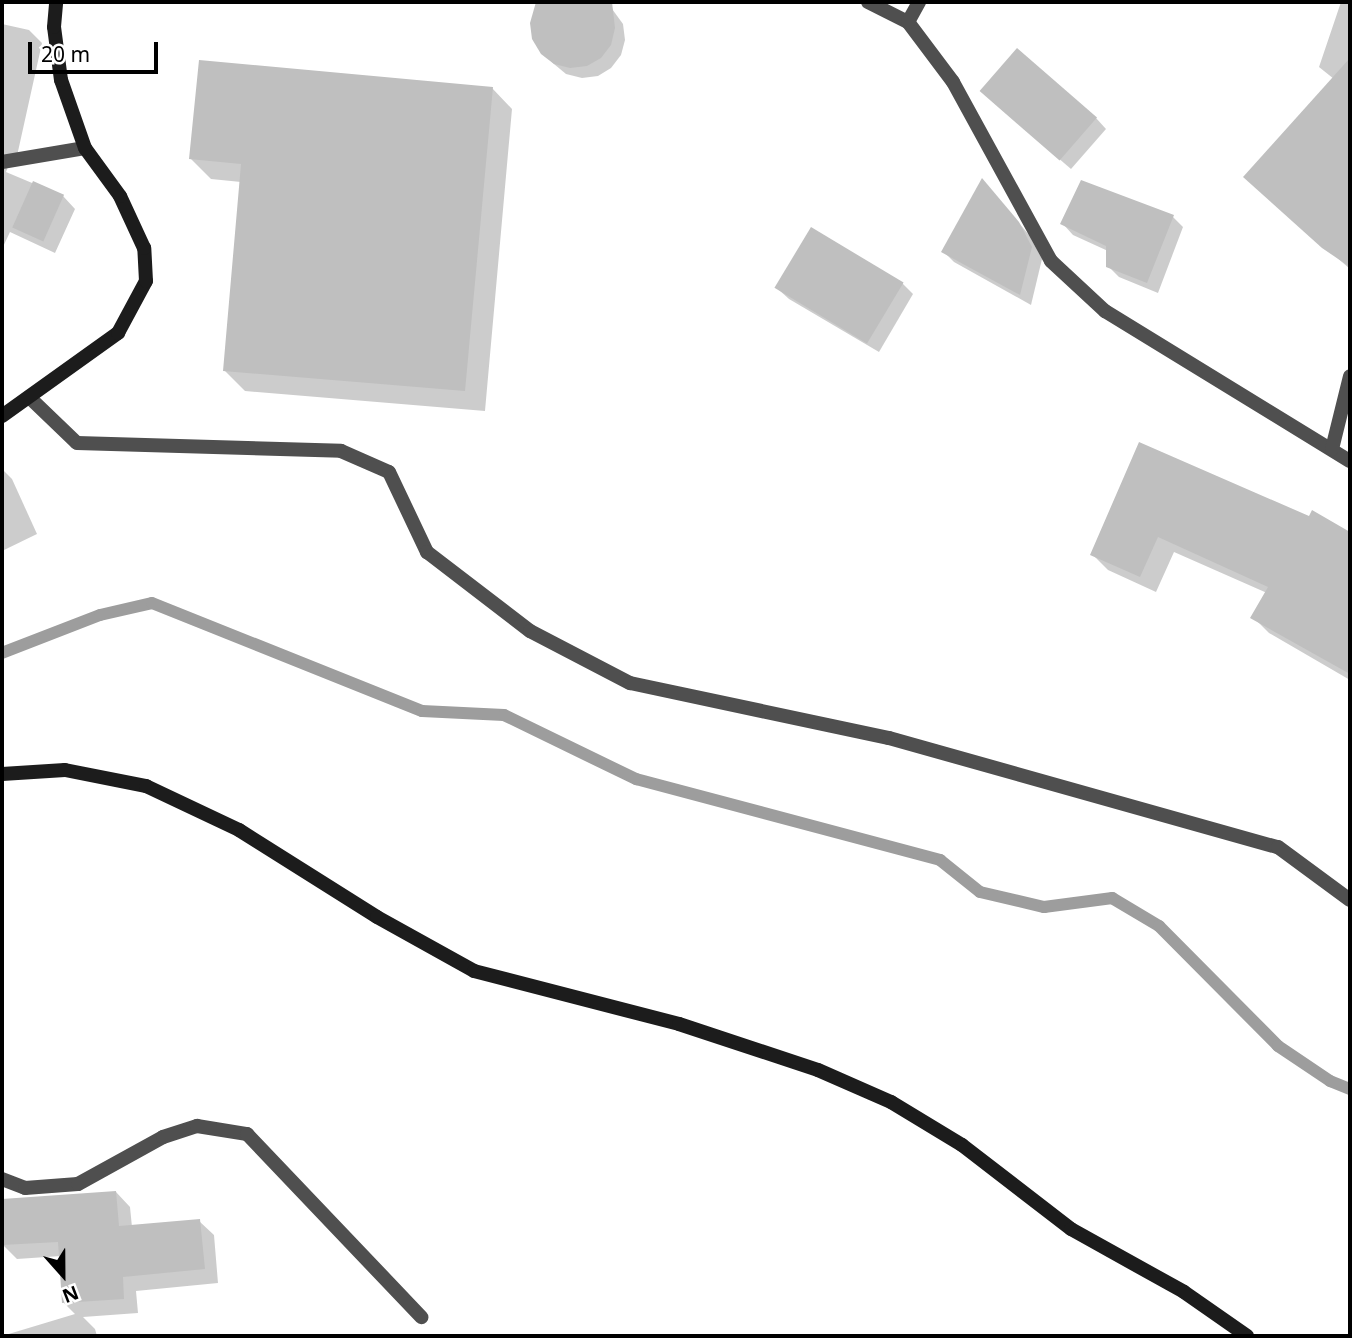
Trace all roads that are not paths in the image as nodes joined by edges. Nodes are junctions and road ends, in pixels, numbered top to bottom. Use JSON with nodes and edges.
{"nodes":[{"id":1,"x":56,"y":2,"type":"edge"},
{"id":2,"x":869,"y":2,"type":"edge"},
{"id":3,"x":919,"y":2,"type":"edge"},
{"id":4,"x":908,"y":22,"type":"junction"},
{"id":5,"x":85,"y":148,"type":"junction"},
{"id":6,"x":2,"y":162,"type":"edge"},
{"id":7,"x":1350,"y":376,"type":"edge"},
{"id":8,"x":29,"y":397,"type":"junction"},
{"id":9,"x":2,"y":415,"type":"edge"},
{"id":10,"x":1332,"y":449,"type":"junction"},
{"id":11,"x":1350,"y":461,"type":"edge"},
{"id":12,"x":2,"y":774,"type":"edge"},
{"id":13,"x":1350,"y":900,"type":"edge"},
{"id":14,"x":2,"y":1179,"type":"edge"},
{"id":15,"x":421,"y":1317,"type":"dead end"},
{"id":16,"x":1247,"y":1336,"type":"edge"}],
"edges":[{"from":1,"to":5,"type":"street"},
{"from":2,"to":4,"type":"street"},
{"from":3,"to":4,"type":"street"},
{"from":4,"to":10,"type":"street"},
{"from":5,"to":6,"type":"street"},
{"from":5,"to":8,"type":"street"},
{"from":7,"to":10,"type":"street"},
{"from":8,"to":9,"type":"street"},
{"from":8,"to":13,"type":"street"},
{"from":10,"to":11,"type":"street"},
{"from":12,"to":16,"type":"street"},
{"from":14,"to":15,"type":"street"}]}
